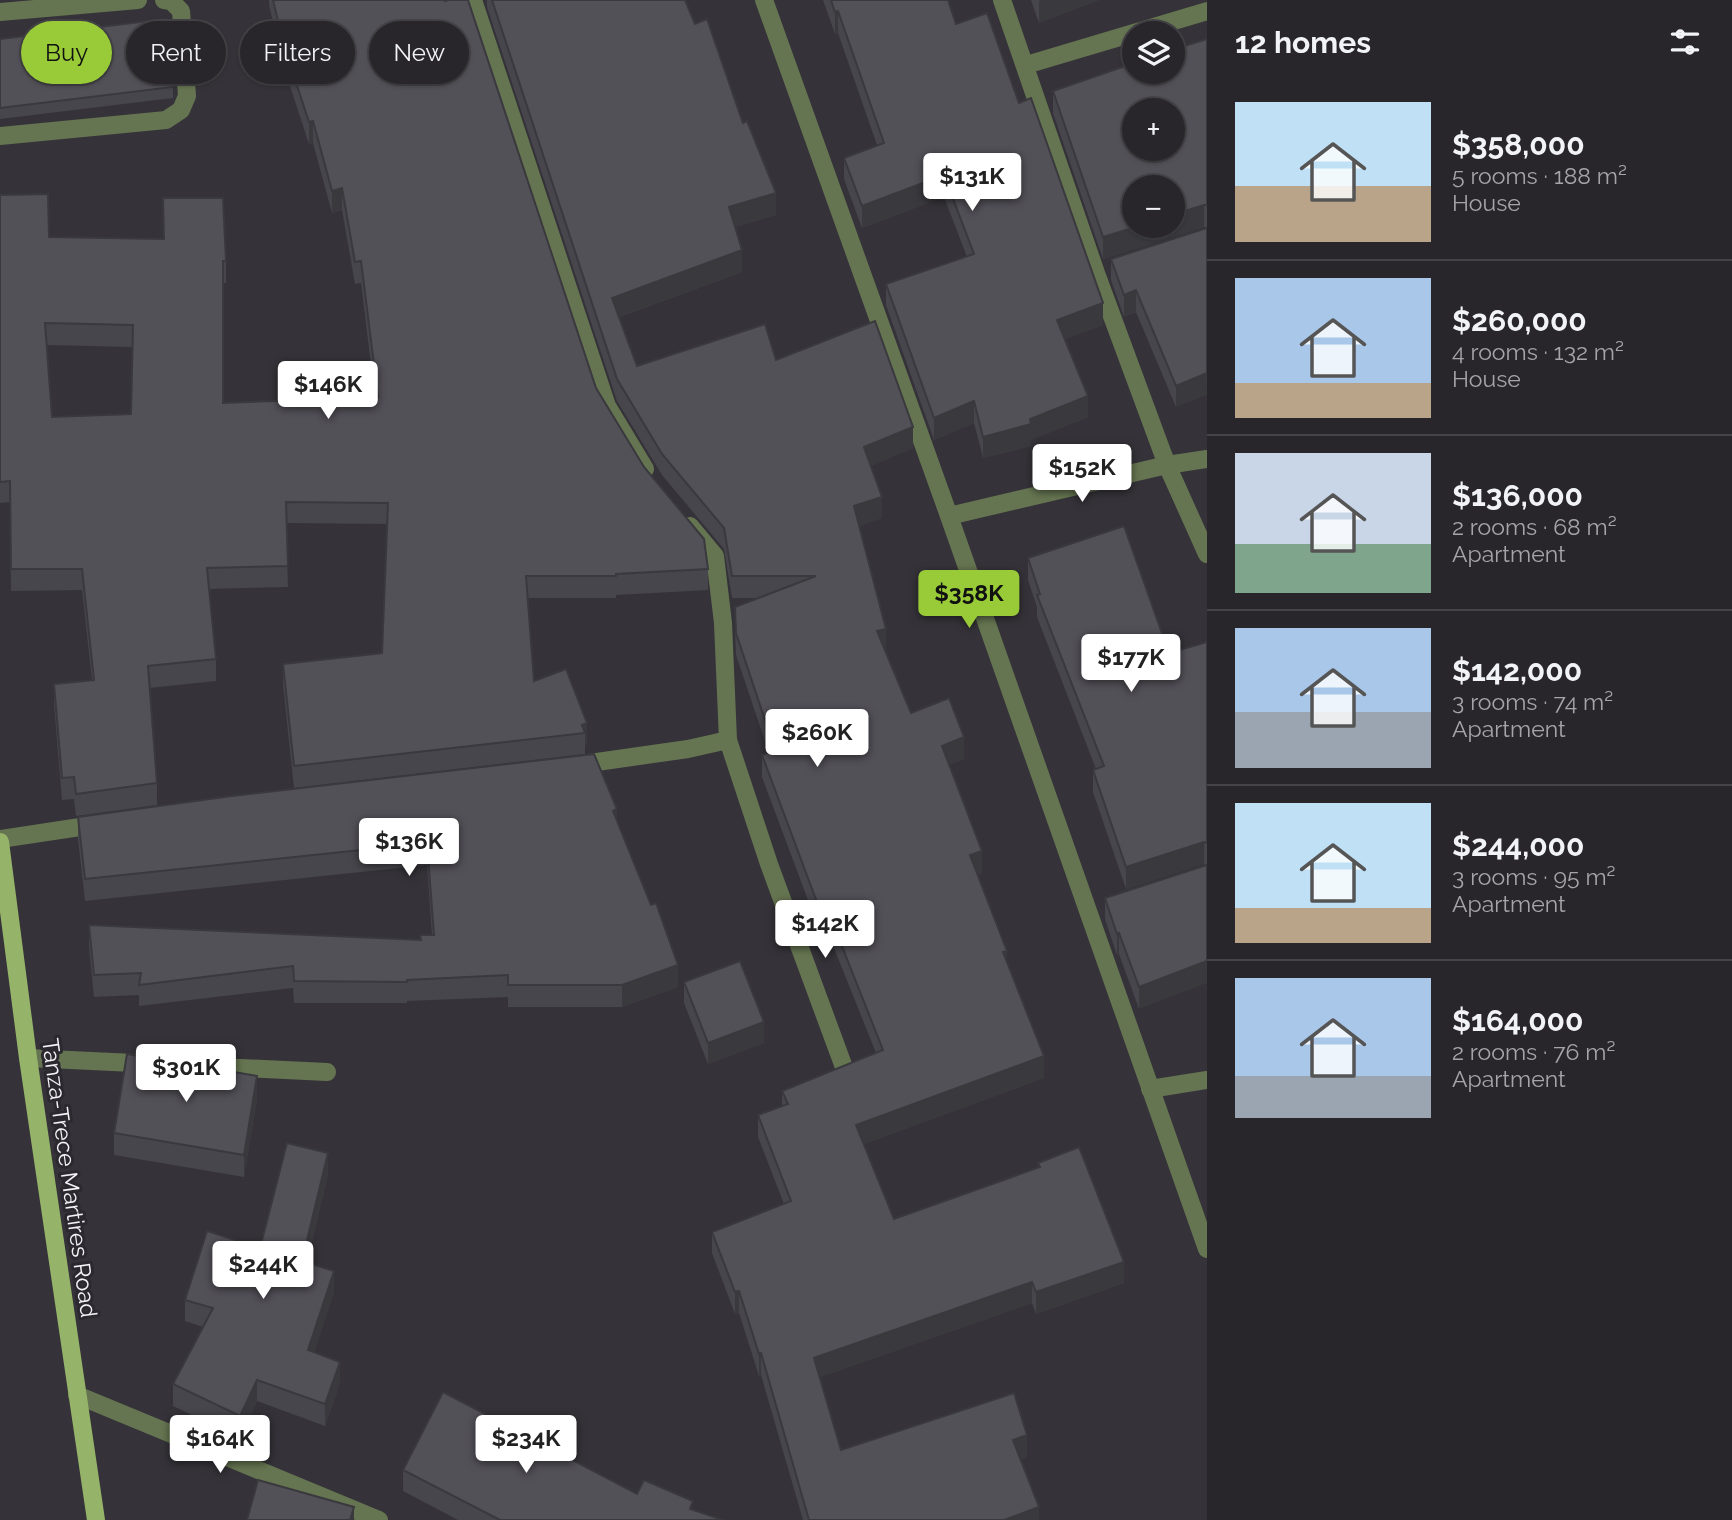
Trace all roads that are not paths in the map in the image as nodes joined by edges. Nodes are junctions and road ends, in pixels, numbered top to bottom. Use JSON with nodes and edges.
{"nodes":[{"id":1,"x":138,"y":0,"type":"edge"},
{"id":2,"x":164,"y":0,"type":"edge"},
{"id":3,"x":473,"y":0,"type":"edge"},
{"id":4,"x":764,"y":0,"type":"edge"},
{"id":5,"x":1002,"y":0,"type":"edge"},
{"id":6,"x":1207,"y":11,"type":"edge"},
{"id":7,"x":0,"y":12,"type":"edge"},
{"id":8,"x":1026,"y":65,"type":"junction"},
{"id":9,"x":0,"y":136,"type":"edge"},
{"id":10,"x":1207,"y":458,"type":"edge"},
{"id":11,"x":1167,"y":465,"type":"junction"},
{"id":12,"x":653,"y":482,"type":"edge"},
{"id":13,"x":679,"y":513,"type":"edge"},
{"id":14,"x":949,"y":516,"type":"junction"},
{"id":15,"x":1207,"y":554,"type":"edge"},
{"id":16,"x":728,"y":740,"type":"junction"},
{"id":17,"x":557,"y":768,"type":"edge"},
{"id":18,"x":113,"y":822,"type":"edge"},
{"id":19,"x":0,"y":840,"type":"edge"},
{"id":20,"x":28,"y":1058,"type":"junction"},
{"id":21,"x":845,"y":1070,"type":"edge"},
{"id":22,"x":327,"y":1072,"type":"dead end"},
{"id":23,"x":1207,"y":1080,"type":"edge"},
{"id":24,"x":1150,"y":1089,"type":"junction"},
{"id":25,"x":1207,"y":1249,"type":"edge"},
{"id":26,"x":77,"y":1395,"type":"junction"},
{"id":27,"x":96,"y":1520,"type":"edge"},
{"id":28,"x":379,"y":1520,"type":"edge"}],
"edges":[{"from":1,"to":7,"type":"street"},
{"from":2,"to":9,"type":"street"},
{"from":3,"to":12,"type":"street"},
{"from":4,"to":14,"type":"street"},
{"from":5,"to":8,"type":"street"},
{"from":6,"to":8,"type":"street"},
{"from":8,"to":11,"type":"street"},
{"from":10,"to":11,"type":"street"},
{"from":11,"to":14,"type":"street"},
{"from":11,"to":15,"type":"street"},
{"from":13,"to":16,"type":"street"},
{"from":14,"to":24,"type":"street"},
{"from":16,"to":17,"type":"street"},
{"from":16,"to":21,"type":"street"},
{"from":18,"to":19,"type":"street"},
{"from":19,"to":20,"type":"main road","name":"Tanza-Trece Martires Road"},
{"from":20,"to":22,"type":"street"},
{"from":20,"to":26,"type":"main road","name":"Tanza-Trece Martires Road"},
{"from":23,"to":24,"type":"street"},
{"from":24,"to":25,"type":"street"},
{"from":26,"to":27,"type":"main road","name":"Tanza-Trece Martires Road"},
{"from":26,"to":28,"type":"street"}]}
